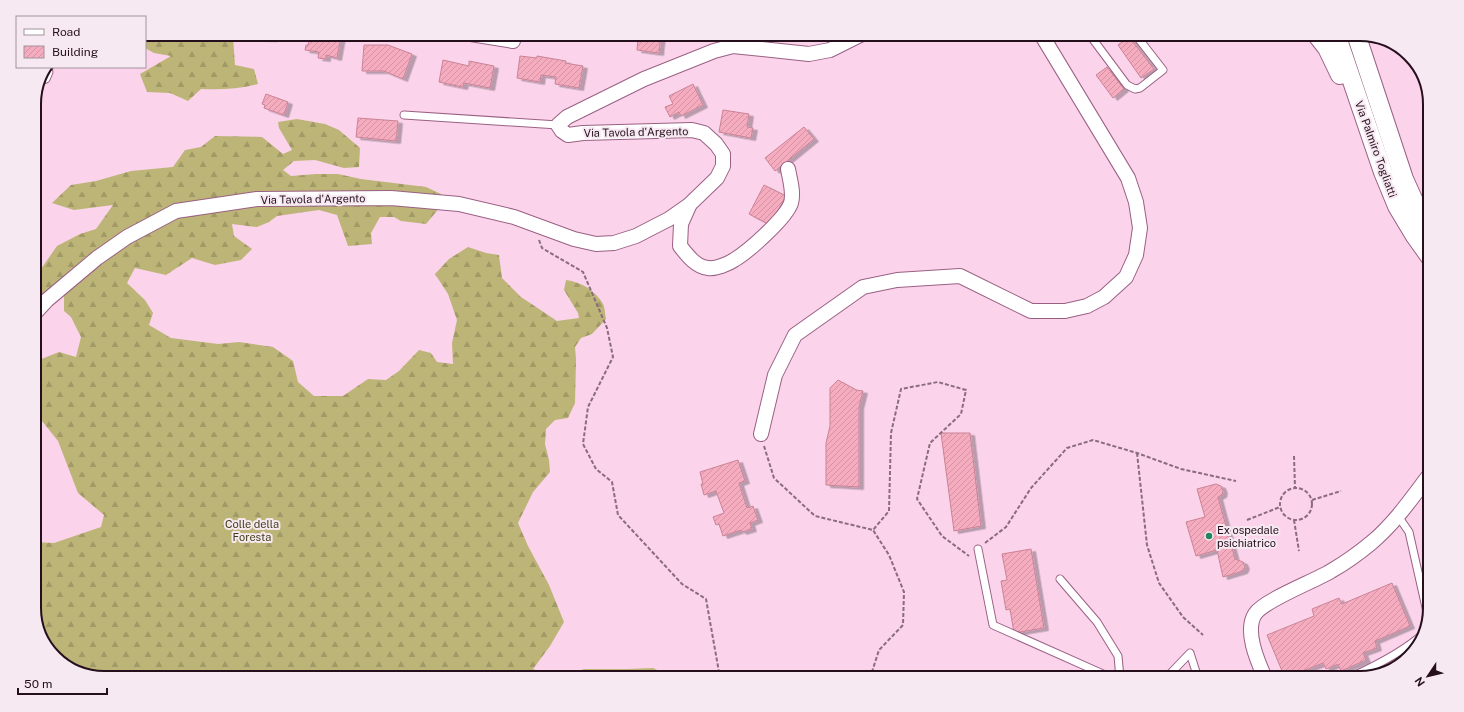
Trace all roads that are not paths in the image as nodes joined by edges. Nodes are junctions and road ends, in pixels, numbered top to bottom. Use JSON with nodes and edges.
{"nodes":[{"id":1,"x":848,"y":41,"type":"edge"},
{"id":2,"x":1045,"y":41,"type":"edge"},
{"id":3,"x":1094,"y":41,"type":"edge"},
{"id":4,"x":1140,"y":41,"type":"edge"},
{"id":5,"x":1321,"y":41,"type":"edge"},
{"id":6,"x":1338,"y":41,"type":"edge"},
{"id":7,"x":1358,"y":41,"type":"edge"},
{"id":8,"x":1372,"y":42,"type":"edge"},
{"id":9,"x":404,"y":115,"type":"dead end"},
{"id":10,"x":558,"y":126,"type":"junction"},
{"id":11,"x":788,"y":169,"type":"dead end"},
{"id":12,"x":1383,"y":172,"type":"junction"},
{"id":13,"x":1404,"y":179,"type":"junction"},
{"id":14,"x":689,"y":205,"type":"junction"},
{"id":15,"x":1423,"y":216,"type":"edge"},
{"id":16,"x":1423,"y":247,"type":"edge"},
{"id":17,"x":41,"y":306,"type":"edge"},
{"id":18,"x":761,"y":434,"type":"road end"},
{"id":19,"x":1423,"y":483,"type":"edge"},
{"id":20,"x":1398,"y":516,"type":"junction"},
{"id":21,"x":978,"y":549,"type":"road end"},
{"id":22,"x":1060,"y":578,"type":"dead end"},
{"id":23,"x":1423,"y":594,"type":"edge"},
{"id":24,"x":1415,"y":640,"type":"edge"},
{"id":25,"x":1365,"y":670,"type":"edge"},
{"id":26,"x":1096,"y":671,"type":"edge"},
{"id":27,"x":1119,"y":671,"type":"edge"},
{"id":28,"x":1173,"y":671,"type":"edge"},
{"id":29,"x":1196,"y":671,"type":"edge"},
{"id":30,"x":1262,"y":671,"type":"edge"}],
"edges":[{"from":1,"to":10,"type":"street","name":"Via Tavola d'Argento"},
{"from":2,"to":18,"type":"street"},
{"from":3,"to":4,"type":"lane"},
{"from":5,"to":12,"type":"street"},
{"from":6,"to":12,"type":"street","name":"Via Palmiro Togliatti"},
{"from":7,"to":13,"type":"street","name":"Via Palmiro Togliatti"},
{"from":8,"to":13,"type":"street"},
{"from":9,"to":10,"type":"lane"},
{"from":10,"to":14,"type":"street","name":"Via Tavola d'Argento"},
{"from":11,"to":14,"type":"street"},
{"from":12,"to":16,"type":"street","name":"Via Palmiro Togliatti"},
{"from":13,"to":15,"type":"street","name":"Via Palmiro Togliatti"},
{"from":14,"to":17,"type":"street","name":"Via Tavola d'Argento"},
{"from":19,"to":20,"type":"street"},
{"from":20,"to":23,"type":"lane"},
{"from":20,"to":30,"type":"street"},
{"from":21,"to":26,"type":"lane"},
{"from":22,"to":27,"type":"lane"},
{"from":24,"to":25,"type":"lane"},
{"from":28,"to":29,"type":"lane"}]}
